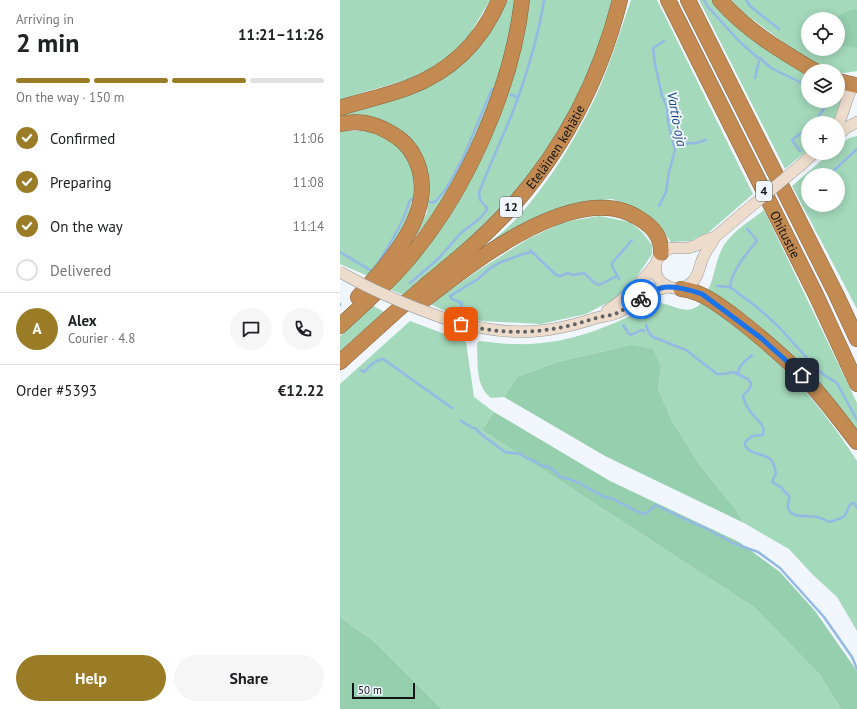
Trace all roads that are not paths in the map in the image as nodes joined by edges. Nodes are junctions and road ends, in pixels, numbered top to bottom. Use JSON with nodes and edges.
{"nodes":[{"id":1,"x":499,"y":0,"type":"edge"},
{"id":2,"x":522,"y":0,"type":"edge"},
{"id":3,"x":668,"y":0,"type":"edge"},
{"id":4,"x":688,"y":0,"type":"edge"},
{"id":5,"x":720,"y":0,"type":"edge"},
{"id":6,"x":619,"y":2,"type":"edge"},
{"id":7,"x":804,"y":64,"type":"edge"},
{"id":8,"x":845,"y":82,"type":"edge"},
{"id":9,"x":856,"y":84,"type":"edge"},
{"id":10,"x":340,"y":108,"type":"edge"},
{"id":11,"x":842,"y":116,"type":"edge"},
{"id":12,"x":857,"y":122,"type":"edge"},
{"id":13,"x":340,"y":124,"type":"edge"},
{"id":14,"x":845,"y":129,"type":"edge"},
{"id":15,"x":806,"y":160,"type":"edge"},
{"id":16,"x":715,"y":237,"type":"junction"},
{"id":17,"x":658,"y":259,"type":"junction"},
{"id":18,"x":340,"y":272,"type":"edge"},
{"id":19,"x":674,"y":288,"type":"junction"},
{"id":20,"x":340,"y":317,"type":"edge"},
{"id":21,"x":599,"y":317,"type":"junction"},
{"id":22,"x":340,"y":326,"type":"edge"},
{"id":23,"x":857,"y":338,"type":"edge"},
{"id":24,"x":340,"y":362,"type":"edge"},
{"id":25,"x":340,"y":366,"type":"edge"},
{"id":26,"x":857,"y":384,"type":"edge"},
{"id":27,"x":857,"y":442,"type":"edge"}],
"edges":[{"from":1,"to":10,"type":"highway"},
{"from":2,"to":22,"type":"highway"},
{"from":3,"to":26,"type":"highway","name":"Ohitustie","number":"4"},
{"from":4,"to":23,"type":"highway","name":"Ohitustie","number":"4"},
{"from":5,"to":7,"type":"highway"},
{"from":6,"to":24,"type":"highway","name":"Eteläinen kehätie","number":"12"},
{"from":8,"to":9,"type":"highway"},
{"from":9,"to":11,"type":"street"},
{"from":12,"to":14,"type":"street"},
{"from":13,"to":20,"type":"highway"},
{"from":15,"to":16,"type":"street","bridge":true},
{"from":16,"to":17,"type":"street"},
{"from":16,"to":19,"type":"street"},
{"from":17,"to":19,"type":"street"},
{"from":17,"to":21,"type":"street"},
{"from":17,"to":25,"type":"highway"},
{"from":18,"to":21,"type":"street","bridge":true},
{"from":19,"to":21,"type":"street"},
{"from":19,"to":27,"type":"highway"}]}
